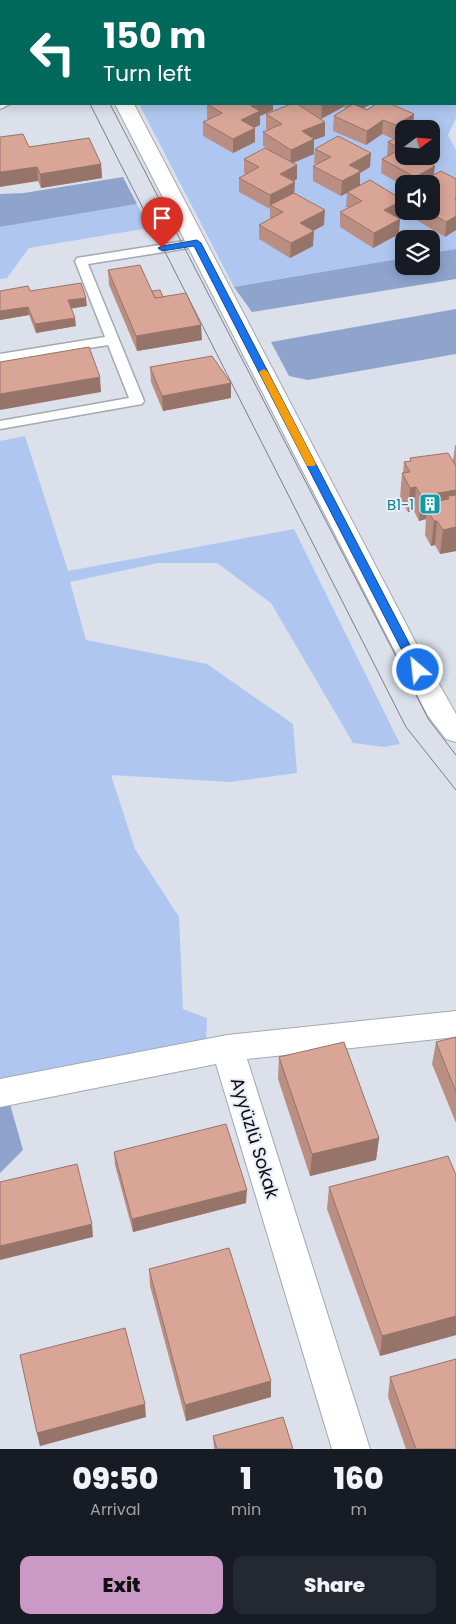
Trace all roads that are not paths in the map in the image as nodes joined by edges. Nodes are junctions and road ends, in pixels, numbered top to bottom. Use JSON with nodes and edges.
{"nodes":[{"id":1,"x":125,"y":105,"type":"edge"},
{"id":2,"x":197,"y":243,"type":"junction"},
{"id":3,"x":112,"y":340,"type":"junction"},
{"id":4,"x":0,"y":358,"type":"edge"},
{"id":5,"x":0,"y":425,"type":"edge"},
{"id":6,"x":456,"y":732,"type":"edge"},
{"id":7,"x":456,"y":1024,"type":"edge"},
{"id":8,"x":226,"y":1048,"type":"junction"},
{"id":9,"x":0,"y":1093,"type":"edge"},
{"id":10,"x":351,"y":1449,"type":"edge"}],
"edges":[{"from":1,"to":2,"type":"street"},
{"from":2,"to":3,"type":"lane"},
{"from":2,"to":6,"type":"street"},
{"from":3,"to":4,"type":"lane"},
{"from":3,"to":5,"type":"lane"},
{"from":7,"to":8,"type":"street"},
{"from":8,"to":9,"type":"street"},
{"from":8,"to":10,"type":"street","name":"Ayyüzlü Sokak"}]}
